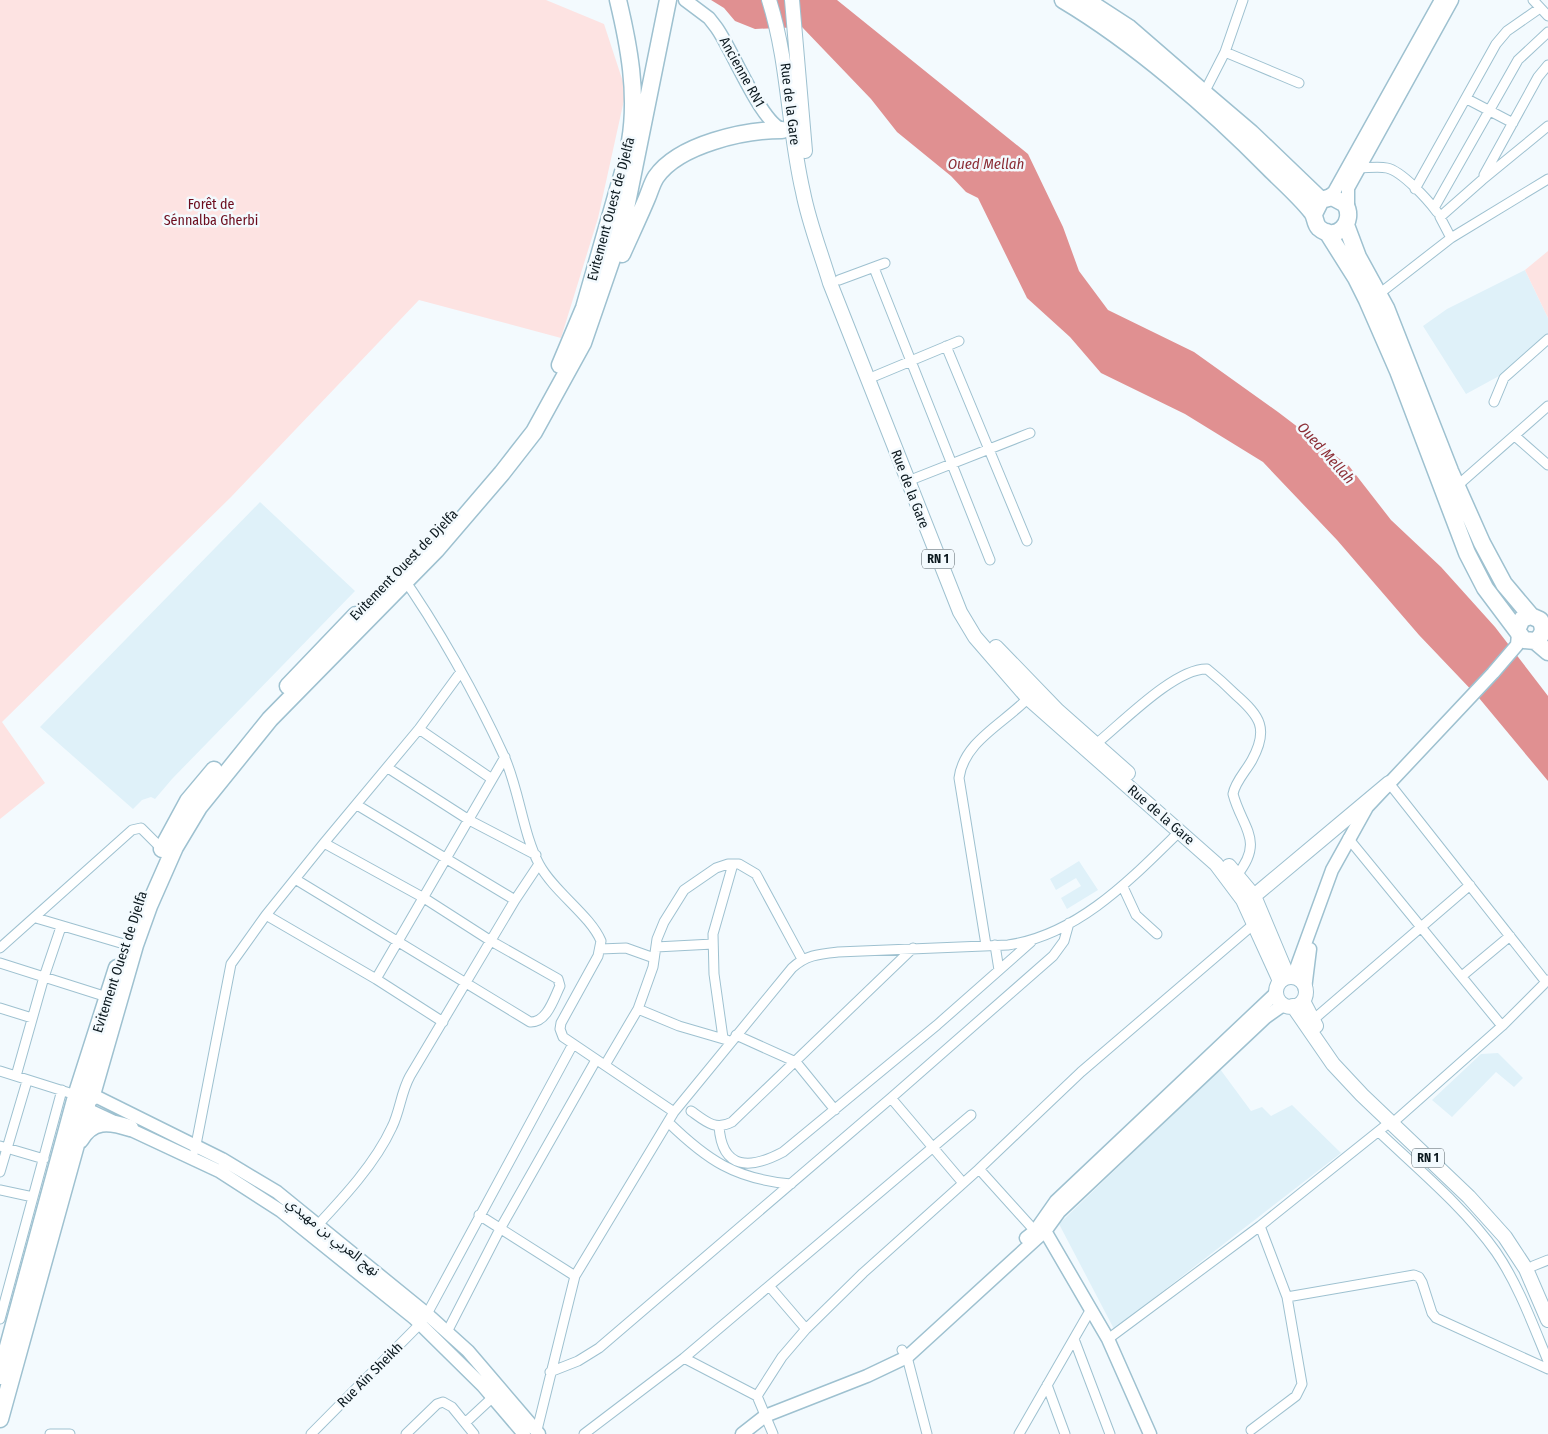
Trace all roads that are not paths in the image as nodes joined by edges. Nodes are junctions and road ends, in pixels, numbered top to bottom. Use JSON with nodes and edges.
{"nodes":[{"id":1,"x":618,"y":0,"type":"edge"},
{"id":2,"x":668,"y":0,"type":"edge"},
{"id":3,"x":685,"y":0,"type":"edge"},
{"id":4,"x":769,"y":0,"type":"edge"},
{"id":5,"x":792,"y":0,"type":"edge"},
{"id":6,"x":1063,"y":0,"type":"edge"},
{"id":7,"x":1086,"y":0,"type":"edge"},
{"id":8,"x":1243,"y":0,"type":"edge"},
{"id":9,"x":1441,"y":0,"type":"edge"},
{"id":10,"x":1452,"y":0,"type":"edge"},
{"id":11,"x":1533,"y":0,"type":"edge"},
{"id":12,"x":1540,"y":8,"type":"junction"},
{"id":13,"x":1548,"y":16,"type":"edge"},
{"id":14,"x":1548,"y":32,"type":"edge"},
{"id":15,"x":1225,"y":52,"type":"junction"},
{"id":16,"x":1548,"y":65,"type":"edge"},
{"id":17,"x":1299,"y":83,"type":"dead end"},
{"id":18,"x":1204,"y":92,"type":"junction"},
{"id":19,"x":1467,"y":99,"type":"junction"},
{"id":20,"x":1489,"y":111,"type":"junction"},
{"id":21,"x":1512,"y":123,"type":"junction"},
{"id":22,"x":793,"y":130,"type":"junction"},
{"id":23,"x":1546,"y":131,"type":"edge"},
{"id":24,"x":1360,"y":168,"type":"junction"},
{"id":25,"x":1548,"y":179,"type":"edge"},
{"id":26,"x":1482,"y":180,"type":"junction"},
{"id":27,"x":1415,"y":189,"type":"junction"},
{"id":28,"x":1320,"y":204,"type":"junction"},
{"id":29,"x":1434,"y":208,"type":"junction"},
{"id":30,"x":1347,"y":216,"type":"junction"},
{"id":31,"x":1440,"y":218,"type":"junction"},
{"id":32,"x":1326,"y":232,"type":"junction"},
{"id":33,"x":1451,"y":238,"type":"junction"},
{"id":34,"x":885,"y":264,"type":"dead end"},
{"id":35,"x":874,"y":268,"type":"junction"},
{"id":36,"x":839,"y":280,"type":"junction"},
{"id":37,"x":1379,"y":294,"type":"junction"},
{"id":38,"x":1548,"y":339,"type":"edge"},
{"id":39,"x":959,"y":341,"type":"dead end"},
{"id":40,"x":583,"y":343,"type":"junction"},
{"id":41,"x":946,"y":346,"type":"junction"},
{"id":42,"x":910,"y":361,"type":"junction"},
{"id":43,"x":875,"y":376,"type":"junction"},
{"id":44,"x":1494,"y":402,"type":"dead end"},
{"id":45,"x":1548,"y":406,"type":"edge"},
{"id":46,"x":1030,"y":433,"type":"dead end"},
{"id":47,"x":1515,"y":436,"type":"junction"},
{"id":48,"x":987,"y":449,"type":"junction"},
{"id":49,"x":952,"y":462,"type":"junction"},
{"id":50,"x":1548,"y":465,"type":"edge"},
{"id":51,"x":913,"y":479,"type":"junction"},
{"id":52,"x":1457,"y":486,"type":"junction"},
{"id":53,"x":1027,"y":541,"type":"dead end"},
{"id":54,"x":990,"y":560,"type":"dead end"},
{"id":55,"x":402,"y":576,"type":"junction"},
{"id":56,"x":1529,"y":636,"type":"edge"},
{"id":57,"x":1548,"y":652,"type":"edge"},
{"id":58,"x":460,"y":673,"type":"junction"},
{"id":59,"x":1032,"y":694,"type":"junction"},
{"id":60,"x":419,"y":729,"type":"junction"},
{"id":61,"x":1096,"y":744,"type":"junction"},
{"id":62,"x":505,"y":757,"type":"junction"},
{"id":63,"x":388,"y":768,"type":"junction"},
{"id":64,"x":492,"y":779,"type":"junction"},
{"id":65,"x":1389,"y":783,"type":"junction"},
{"id":66,"x":357,"y":805,"type":"junction"},
{"id":67,"x":469,"y":820,"type":"junction"},
{"id":68,"x":1182,"y":827,"type":"junction"},
{"id":69,"x":1348,"y":838,"type":"junction"},
{"id":70,"x":324,"y":843,"type":"junction"},
{"id":71,"x":162,"y":849,"type":"junction"},
{"id":72,"x":536,"y":855,"type":"junction"},
{"id":73,"x":446,"y":860,"type":"junction"},
{"id":74,"x":539,"y":864,"type":"junction"},
{"id":75,"x":733,"y":864,"type":"junction"},
{"id":76,"x":1237,"y":874,"type":"junction"},
{"id":77,"x":296,"y":879,"type":"junction"},
{"id":78,"x":1470,"y":885,"type":"junction"},
{"id":79,"x":1123,"y":887,"type":"junction"},
{"id":80,"x":1254,"y":896,"type":"junction"},
{"id":81,"x":424,"y":898,"type":"junction"},
{"id":82,"x":515,"y":900,"type":"junction"},
{"id":83,"x":266,"y":915,"type":"junction"},
{"id":84,"x":36,"y":918,"type":"junction"},
{"id":85,"x":1254,"y":923,"type":"junction"},
{"id":86,"x":1069,"y":924,"type":"junction"},
{"id":87,"x":61,"y":927,"type":"junction"},
{"id":88,"x":1421,"y":927,"type":"junction"},
{"id":89,"x":1157,"y":934,"type":"dead end"},
{"id":90,"x":1510,"y":936,"type":"junction"},
{"id":91,"x":491,"y":941,"type":"junction"},
{"id":92,"x":398,"y":942,"type":"junction"},
{"id":93,"x":1031,"y":942,"type":"junction"},
{"id":94,"x":124,"y":944,"type":"junction"},
{"id":95,"x":713,"y":944,"type":"junction"},
{"id":96,"x":991,"y":945,"type":"junction"},
{"id":97,"x":656,"y":947,"type":"junction"},
{"id":98,"x":0,"y":948,"type":"edge"},
{"id":99,"x":913,"y":948,"type":"junction"},
{"id":100,"x":600,"y":949,"type":"junction"},
{"id":101,"x":654,"y":958,"type":"junction"},
{"id":102,"x":802,"y":959,"type":"junction"},
{"id":103,"x":0,"y":963,"type":"edge"},
{"id":104,"x":999,"y":970,"type":"junction"},
{"id":105,"x":1462,"y":976,"type":"junction"},
{"id":106,"x":44,"y":977,"type":"junction"},
{"id":107,"x":376,"y":979,"type":"junction"},
{"id":108,"x":1547,"y":981,"type":"edge"},
{"id":109,"x":466,"y":983,"type":"junction"},
{"id":110,"x":1290,"y":991,"type":"junction"},
{"id":111,"x":107,"y":997,"type":"junction"},
{"id":112,"x":0,"y":1008,"type":"edge"},
{"id":113,"x":638,"y":1008,"type":"junction"},
{"id":114,"x":32,"y":1018,"type":"junction"},
{"id":115,"x":1313,"y":1020,"type":"junction"},
{"id":116,"x":443,"y":1022,"type":"junction"},
{"id":117,"x":1502,"y":1026,"type":"junction"},
{"id":118,"x":730,"y":1038,"type":"junction"},
{"id":119,"x":572,"y":1044,"type":"junction"},
{"id":120,"x":796,"y":1062,"type":"junction"},
{"id":121,"x":600,"y":1063,"type":"junction"},
{"id":122,"x":0,"y":1071,"type":"edge"},
{"id":123,"x":16,"y":1076,"type":"junction"},
{"id":124,"x":27,"y":1081,"type":"junction"},
{"id":125,"x":81,"y":1098,"type":"junction"},
{"id":126,"x":891,"y":1098,"type":"junction"},
{"id":127,"x":834,"y":1110,"type":"junction"},
{"id":128,"x":691,"y":1111,"type":"dead end"},
{"id":129,"x":674,"y":1112,"type":"junction"},
{"id":130,"x":971,"y":1115,"type":"dead end"},
{"id":131,"x":1394,"y":1121,"type":"junction"},
{"id":132,"x":668,"y":1122,"type":"junction"},
{"id":133,"x":719,"y":1126,"type":"junction"},
{"id":134,"x":130,"y":1128,"type":"junction"},
{"id":135,"x":1379,"y":1132,"type":"junction"},
{"id":136,"x":4,"y":1147,"type":"edge"},
{"id":137,"x":934,"y":1147,"type":"junction"},
{"id":138,"x":75,"y":1149,"type":"junction"},
{"id":139,"x":195,"y":1152,"type":"junction"},
{"id":140,"x":44,"y":1158,"type":"junction"},
{"id":141,"x":980,"y":1169,"type":"junction"},
{"id":142,"x":0,"y":1172,"type":"edge"},
{"id":143,"x":963,"y":1183,"type":"junction"},
{"id":144,"x":791,"y":1184,"type":"junction"},
{"id":145,"x":0,"y":1190,"type":"edge"},
{"id":146,"x":33,"y":1197,"type":"junction"},
{"id":147,"x":479,"y":1215,"type":"junction"},
{"id":148,"x":1260,"y":1226,"type":"junction"},
{"id":149,"x":1040,"y":1228,"type":"junction"},
{"id":150,"x":314,"y":1229,"type":"junction"},
{"id":151,"x":500,"y":1229,"type":"junction"},
{"id":152,"x":1548,"y":1260,"type":"edge"},
{"id":153,"x":1533,"y":1266,"type":"junction"},
{"id":154,"x":575,"y":1276,"type":"junction"},
{"id":155,"x":770,"y":1287,"type":"junction"},
{"id":156,"x":1286,"y":1297,"type":"junction"},
{"id":157,"x":1548,"y":1298,"type":"edge"},
{"id":158,"x":1091,"y":1309,"type":"junction"},
{"id":159,"x":1,"y":1315,"type":"edge"},
{"id":160,"x":423,"y":1319,"type":"junction"},
{"id":161,"x":1548,"y":1320,"type":"edge"},
{"id":162,"x":806,"y":1329,"type":"junction"},
{"id":163,"x":447,"y":1332,"type":"junction"},
{"id":164,"x":1074,"y":1339,"type":"junction"},
{"id":165,"x":1108,"y":1339,"type":"junction"},
{"id":166,"x":904,"y":1354,"type":"junction"},
{"id":167,"x":684,"y":1358,"type":"junction"},
{"id":168,"x":1548,"y":1362,"type":"edge"},
{"id":169,"x":1548,"y":1369,"type":"edge"},
{"id":170,"x":550,"y":1372,"type":"junction"},
{"id":171,"x":0,"y":1376,"type":"edge"},
{"id":172,"x":1047,"y":1385,"type":"junction"},
{"id":173,"x":757,"y":1396,"type":"junction"},
{"id":174,"x":493,"y":1397,"type":"junction"},
{"id":175,"x":765,"y":1416,"type":"junction"},
{"id":176,"x":0,"y":1419,"type":"edge"},
{"id":177,"x":465,"y":1423,"type":"junction"},
{"id":178,"x":926,"y":1432,"type":"edge"},
{"id":179,"x":1250,"y":1433,"type":"edge"},
{"id":180,"x":50,"y":1434,"type":"edge"},
{"id":181,"x":70,"y":1434,"type":"edge"},
{"id":182,"x":311,"y":1434,"type":"edge"},
{"id":183,"x":406,"y":1434,"type":"edge"},
{"id":184,"x":474,"y":1434,"type":"edge"},
{"id":185,"x":524,"y":1434,"type":"edge"},
{"id":186,"x":538,"y":1434,"type":"edge"},
{"id":187,"x":584,"y":1434,"type":"edge"},
{"id":188,"x":742,"y":1434,"type":"edge"},
{"id":189,"x":773,"y":1434,"type":"edge"},
{"id":190,"x":915,"y":1434,"type":"edge"},
{"id":191,"x":1019,"y":1434,"type":"edge"},
{"id":192,"x":1065,"y":1434,"type":"edge"},
{"id":193,"x":1110,"y":1434,"type":"edge"},
{"id":194,"x":1150,"y":1434,"type":"edge"}],
"edges":[{"from":1,"to":55,"type":"highway","name":"Evitement Ouest de Djelfa"},
{"from":2,"to":40,"type":"highway"},
{"from":3,"to":22,"type":"main road","name":"Ancienne RN1"},
{"from":4,"to":22,"type":"main road","name":"Rue de la Gare","number":"RN 1"},
{"from":5,"to":22,"type":"main road","name":"Rue de la Gare","number":"RN 1"},
{"from":6,"to":28,"type":"highway"},
{"from":7,"to":18,"type":"highway"},
{"from":8,"to":15,"type":"street"},
{"from":9,"to":28,"type":"main road"},
{"from":10,"to":24,"type":"main road"},
{"from":11,"to":12,"type":"street"},
{"from":12,"to":13,"type":"street"},
{"from":12,"to":19,"type":"street"},
{"from":14,"to":20,"type":"street"},
{"from":15,"to":17,"type":"street"},
{"from":15,"to":18,"type":"street"},
{"from":16,"to":21,"type":"street"},
{"from":18,"to":28,"type":"highway"},
{"from":19,"to":20,"type":"street"},
{"from":19,"to":27,"type":"street"},
{"from":20,"to":21,"type":"street"},
{"from":20,"to":29,"type":"street"},
{"from":21,"to":26,"type":"street"},
{"from":22,"to":36,"type":"main road","name":"Rue de la Gare","number":"RN 1"},
{"from":22,"to":40,"type":"highway"},
{"from":22,"to":59,"type":"main road","name":"Rue de la Gare","number":"RN 1"},
{"from":23,"to":26,"type":"street"},
{"from":24,"to":27,"type":"street"},
{"from":24,"to":30,"type":"main road"},
{"from":25,"to":33,"type":"street"},
{"from":26,"to":31,"type":"street"},
{"from":27,"to":29,"type":"street"},
{"from":28,"to":30,"type":"highway"},
{"from":28,"to":32,"type":"highway"},
{"from":29,"to":31,"type":"street"},
{"from":30,"to":32,"type":"highway"},
{"from":30,"to":37,"type":"highway"},
{"from":31,"to":33,"type":"street"},
{"from":32,"to":56,"type":"highway"},
{"from":33,"to":37,"type":"street"},
{"from":34,"to":35,"type":"street"},
{"from":35,"to":36,"type":"street"},
{"from":35,"to":42,"type":"street"},
{"from":36,"to":43,"type":"main road","name":"Rue de la Gare","number":"RN 1"},
{"from":37,"to":52,"type":"highway"},
{"from":38,"to":44,"type":"street"},
{"from":39,"to":41,"type":"street"},
{"from":40,"to":55,"type":"highway"},
{"from":41,"to":42,"type":"street"},
{"from":41,"to":48,"type":"street"},
{"from":42,"to":43,"type":"street"},
{"from":42,"to":49,"type":"street"},
{"from":43,"to":51,"type":"main road","name":"Rue de la Gare","number":"RN 1"},
{"from":45,"to":47,"type":"street"},
{"from":46,"to":48,"type":"street"},
{"from":47,"to":50,"type":"street"},
{"from":47,"to":52,"type":"street"},
{"from":48,"to":49,"type":"street"},
{"from":48,"to":53,"type":"street"},
{"from":49,"to":51,"type":"street"},
{"from":49,"to":54,"type":"street"},
{"from":51,"to":59,"type":"main road","name":"Rue de la Gare","number":"RN 1"},
{"from":52,"to":56,"type":"highway"},
{"from":55,"to":58,"type":"street"},
{"from":55,"to":71,"type":"highway","name":"Evitement Ouest de Djelfa"},
{"from":55,"to":125,"type":"highway","name":"Evitement Ouest de Djelfa"},
{"from":56,"to":57,"type":"highway"},
{"from":56,"to":65,"type":"main road"},
{"from":58,"to":60,"type":"street"},
{"from":58,"to":62,"type":"street"},
{"from":59,"to":61,"type":"main road","name":"Rue de la Gare","number":"RN 1"},
{"from":59,"to":68,"type":"main road","name":"Rue de la Gare","number":"RN 1"},
{"from":59,"to":96,"type":"street"},
{"from":60,"to":63,"type":"street"},
{"from":60,"to":64,"type":"street"},
{"from":61,"to":68,"type":"main road","name":"Rue de la Gare","number":"RN 1"},
{"from":61,"to":76,"type":"street"},
{"from":62,"to":64,"type":"street"},
{"from":62,"to":72,"type":"street"},
{"from":63,"to":66,"type":"street"},
{"from":63,"to":67,"type":"street"},
{"from":64,"to":67,"type":"street"},
{"from":65,"to":69,"type":"main road"},
{"from":65,"to":78,"type":"street"},
{"from":65,"to":80,"type":"main road"},
{"from":66,"to":70,"type":"street"},
{"from":66,"to":73,"type":"street"},
{"from":67,"to":72,"type":"street"},
{"from":67,"to":73,"type":"street"},
{"from":68,"to":76,"type":"main road","name":"Rue de la Gare","number":"RN 1"},
{"from":68,"to":79,"type":"street"},
{"from":68,"to":85,"type":"main road","name":"Rue de la Gare","number":"RN 1"},
{"from":69,"to":88,"type":"street"},
{"from":69,"to":110,"type":"main road"},
{"from":70,"to":77,"type":"street"},
{"from":70,"to":81,"type":"street"},
{"from":71,"to":84,"type":"street"},
{"from":71,"to":94,"type":"highway","name":"Evitement Ouest de Djelfa"},
{"from":72,"to":74,"type":"street"},
{"from":73,"to":81,"type":"street"},
{"from":73,"to":82,"type":"street"},
{"from":74,"to":82,"type":"street"},
{"from":74,"to":100,"type":"street"},
{"from":75,"to":95,"type":"street"},
{"from":75,"to":97,"type":"street"},
{"from":75,"to":102,"type":"street"},
{"from":76,"to":80,"type":"main road","name":"Rue de la Gare","number":"RN 1"},
{"from":77,"to":83,"type":"street"},
{"from":77,"to":92,"type":"street"},
{"from":78,"to":88,"type":"street"},
{"from":78,"to":90,"type":"street"},
{"from":79,"to":86,"type":"street"},
{"from":79,"to":89,"type":"street"},
{"from":80,"to":110,"type":"main road","name":"Rue de la Gare","number":"RN 1"},
{"from":81,"to":91,"type":"street"},
{"from":81,"to":92,"type":"street"},
{"from":82,"to":91,"type":"street"},
{"from":83,"to":107,"type":"street"},
{"from":83,"to":139,"type":"street"},
{"from":84,"to":87,"type":"street"},
{"from":84,"to":98,"type":"street"},
{"from":85,"to":110,"type":"main road","name":"Rue de la Gare","number":"RN 1"},
{"from":85,"to":141,"type":"street"},
{"from":86,"to":93,"type":"street"},
{"from":86,"to":126,"type":"street"},
{"from":87,"to":94,"type":"street"},
{"from":87,"to":106,"type":"street"},
{"from":88,"to":105,"type":"street"},
{"from":88,"to":115,"type":"street"},
{"from":90,"to":105,"type":"street"},
{"from":90,"to":108,"type":"street"},
{"from":91,"to":109,"type":"street"},
{"from":91,"to":109,"type":"street"},
{"from":92,"to":107,"type":"street"},
{"from":92,"to":109,"type":"street"},
{"from":93,"to":96,"type":"street"},
{"from":93,"to":104,"type":"street"},
{"from":94,"to":111,"type":"highway","name":"Evitement Ouest de Djelfa"},
{"from":95,"to":97,"type":"street"},
{"from":95,"to":118,"type":"street"},
{"from":96,"to":99,"type":"street"},
{"from":96,"to":104,"type":"street"},
{"from":97,"to":101,"type":"street"},
{"from":99,"to":102,"type":"street"},
{"from":99,"to":120,"type":"street"},
{"from":100,"to":101,"type":"street"},
{"from":100,"to":119,"type":"street"},
{"from":101,"to":113,"type":"street"},
{"from":102,"to":118,"type":"street"},
{"from":103,"to":106,"type":"street"},
{"from":104,"to":127,"type":"street"},
{"from":105,"to":117,"type":"street"},
{"from":106,"to":111,"type":"street"},
{"from":106,"to":114,"type":"street"},
{"from":107,"to":116,"type":"street"},
{"from":108,"to":117,"type":"street"},
{"from":109,"to":116,"type":"street"},
{"from":110,"to":115,"type":"main road","number":"RN 1"},
{"from":110,"to":131,"type":"main road","number":"RN 1"},
{"from":110,"to":149,"type":"main road"},
{"from":111,"to":125,"type":"highway","name":"Evitement Ouest de Djelfa"},
{"from":112,"to":114,"type":"street"},
{"from":113,"to":118,"type":"street"},
{"from":113,"to":121,"type":"street"},
{"from":114,"to":123,"type":"street"},
{"from":115,"to":131,"type":"main road","number":"RN 1"},
{"from":116,"to":150,"type":"street"},
{"from":117,"to":131,"type":"street"},
{"from":118,"to":120,"type":"street"},
{"from":118,"to":129,"type":"street"},
{"from":119,"to":121,"type":"street"},
{"from":119,"to":147,"type":"street","name":"Rue Aïn Sheikh"},
{"from":120,"to":127,"type":"street"},
{"from":120,"to":133,"type":"street"},
{"from":121,"to":129,"type":"street"},
{"from":121,"to":151,"type":"street"},
{"from":122,"to":123,"type":"street"},
{"from":123,"to":124,"type":"street"},
{"from":124,"to":125,"type":"street"},
{"from":124,"to":136,"type":"street"},
{"from":125,"to":134,"type":"main road","name":"نهج العربي بن مهيدي"},
{"from":125,"to":138,"type":"highway","name":"Evitement Ouest de Djelfa"},
{"from":125,"to":139,"type":"main road","name":"نهج العربي بن مهيدي"},
{"from":125,"to":140,"type":"street"},
{"from":125,"to":171,"type":"highway","name":"Evitement Ouest de Djelfa"},
{"from":126,"to":137,"type":"street"},
{"from":126,"to":144,"type":"street"},
{"from":127,"to":133,"type":"street"},
{"from":128,"to":133,"type":"street"},
{"from":129,"to":132,"type":"street"},
{"from":130,"to":137,"type":"street"},
{"from":131,"to":135,"type":"street"},
{"from":131,"to":153,"type":"main road","number":"RN 1"},
{"from":131,"to":161,"type":"main road","number":"RN 1"},
{"from":132,"to":144,"type":"street"},
{"from":132,"to":154,"type":"street"},
{"from":134,"to":138,"type":"highway"},
{"from":134,"to":139,"type":"main road","name":"نهج العربي بن مهيدي"},
{"from":135,"to":148,"type":"street"},
{"from":135,"to":168,"type":"street"},
{"from":136,"to":140,"type":"street"},
{"from":136,"to":142,"type":"street"},
{"from":137,"to":143,"type":"street"},
{"from":137,"to":155,"type":"street"},
{"from":138,"to":176,"type":"highway","name":"Evitement Ouest de Djelfa"},
{"from":139,"to":150,"type":"main road","name":"نهج العربي بن مهيدي"},
{"from":140,"to":146,"type":"street"},
{"from":141,"to":143,"type":"street"},
{"from":141,"to":149,"type":"street"},
{"from":143,"to":162,"type":"street"},
{"from":144,"to":170,"type":"street"},
{"from":145,"to":146,"type":"street"},
{"from":146,"to":159,"type":"street"},
{"from":147,"to":151,"type":"street"},
{"from":147,"to":160,"type":"street","name":"Rue Aïn Sheikh"},
{"from":148,"to":156,"type":"street"},
{"from":148,"to":165,"type":"street"},
{"from":149,"to":158,"type":"main road"},
{"from":149,"to":166,"type":"main road"},
{"from":150,"to":160,"type":"main road","name":"نهج العربي بن مهيدي"},
{"from":151,"to":154,"type":"street"},
{"from":151,"to":163,"type":"street"},
{"from":152,"to":153,"type":"street"},
{"from":153,"to":157,"type":"main road","number":"RN 1"},
{"from":154,"to":170,"type":"street"},
{"from":155,"to":162,"type":"street"},
{"from":155,"to":167,"type":"street"},
{"from":156,"to":169,"type":"street"},
{"from":156,"to":179,"type":"street"},
{"from":158,"to":164,"type":"street"},
{"from":158,"to":165,"type":"main road"},
{"from":160,"to":163,"type":"main road","name":"نهج العربي بن مهيدي"},
{"from":160,"to":174,"type":"main road","name":"نهج العربي بن مهيدي"},
{"from":160,"to":182,"type":"street","name":"Rue Aïn Sheikh"},
{"from":162,"to":173,"type":"street"},
{"from":163,"to":186,"type":"main road","name":"نهج العربي بن مهيدي"},
{"from":164,"to":172,"type":"street"},
{"from":164,"to":193,"type":"street"},
{"from":165,"to":194,"type":"main road"},
{"from":166,"to":175,"type":"main road"},
{"from":166,"to":178,"type":"street"},
{"from":167,"to":173,"type":"street"},
{"from":167,"to":187,"type":"street"},
{"from":170,"to":186,"type":"street"},
{"from":172,"to":191,"type":"street"},
{"from":172,"to":192,"type":"street"},
{"from":173,"to":175,"type":"street"},
{"from":174,"to":177,"type":"street"},
{"from":174,"to":185,"type":"main road","name":"نهج العربي بن مهيدي"},
{"from":175,"to":188,"type":"main road"},
{"from":175,"to":189,"type":"street"},
{"from":177,"to":183,"type":"street"},
{"from":177,"to":184,"type":"street"},
{"from":178,"to":190,"type":"street"},
{"from":180,"to":181,"type":"street"}]}
